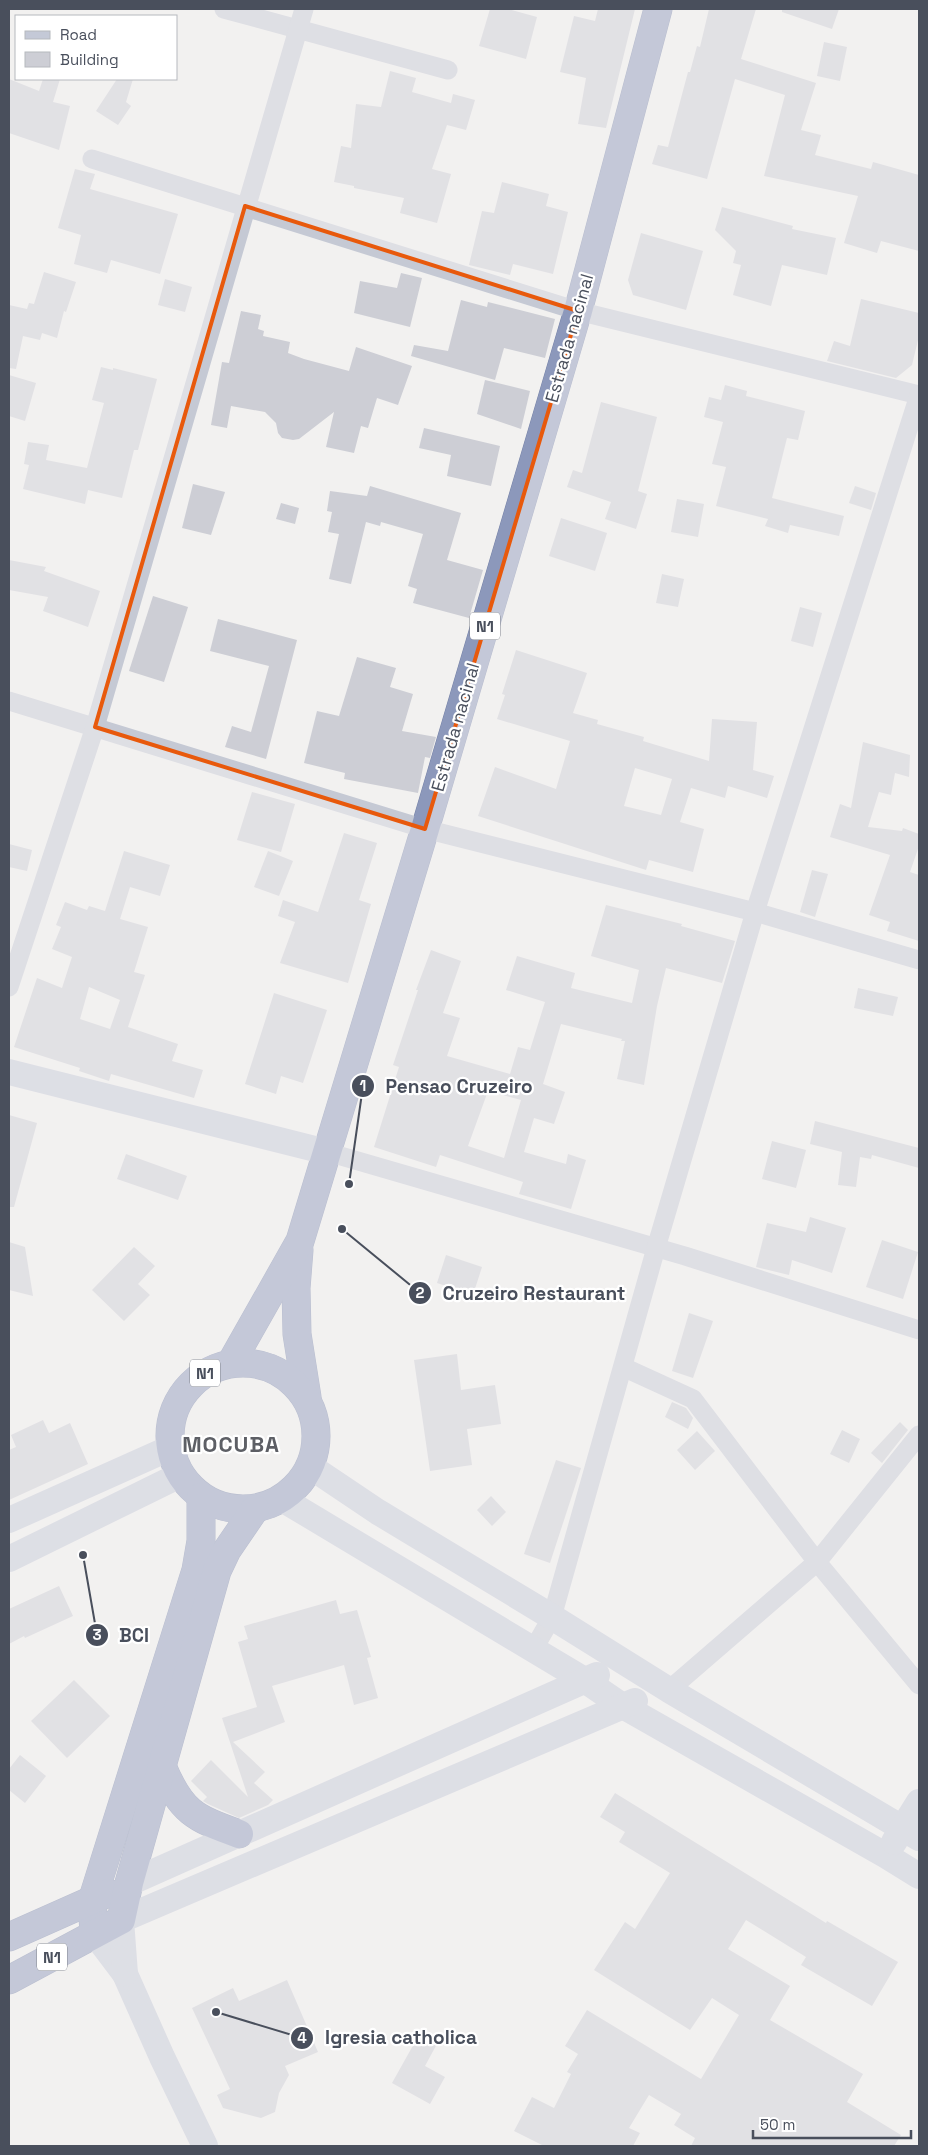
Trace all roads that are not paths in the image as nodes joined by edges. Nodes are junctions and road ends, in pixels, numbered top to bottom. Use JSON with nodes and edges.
{"nodes":[{"id":1,"x":224,"y":9,"type":"edge"},
{"id":2,"x":304,"y":9,"type":"edge"},
{"id":3,"x":658,"y":9,"type":"edge"},
{"id":4,"x":298,"y":29,"type":"junction"},
{"id":5,"x":448,"y":70,"type":"dead end"},
{"id":6,"x":92,"y":159,"type":"dead end"},
{"id":7,"x":245,"y":206,"type":"junction"},
{"id":8,"x":578,"y":310,"type":"junction"},
{"id":9,"x":919,"y":395,"type":"edge"},
{"id":10,"x":9,"y":701,"type":"edge"},
{"id":11,"x":95,"y":727,"type":"junction"},
{"id":12,"x":425,"y":829,"type":"junction"},
{"id":13,"x":755,"y":912,"type":"junction"},
{"id":14,"x":919,"y":960,"type":"edge"},
{"id":15,"x":9,"y":987,"type":"edge"},
{"id":16,"x":9,"y":1072,"type":"edge"},
{"id":17,"x":327,"y":1152,"type":"junction"},
{"id":18,"x":300,"y":1241,"type":"junction"},
{"id":19,"x":656,"y":1248,"type":"junction"},
{"id":20,"x":919,"y":1330,"type":"edge"},
{"id":21,"x":231,"y":1363,"type":"junction"},
{"id":22,"x":623,"y":1367,"type":"junction"},
{"id":23,"x":307,"y":1397,"type":"junction"},
{"id":24,"x":919,"y":1435,"type":"edge"},
{"id":25,"x":170,"y":1448,"type":"junction"},
{"id":26,"x":311,"y":1466,"type":"junction"},
{"id":27,"x":180,"y":1474,"type":"junction"},
{"id":28,"x":201,"y":1497,"type":"junction"},
{"id":29,"x":282,"y":1499,"type":"junction"},
{"id":30,"x":254,"y":1509,"type":"junction"},
{"id":31,"x":9,"y":1520,"type":"edge"},
{"id":32,"x":9,"y":1559,"type":"edge"},
{"id":33,"x":817,"y":1562,"type":"junction"},
{"id":34,"x":552,"y":1617,"type":"junction"},
{"id":35,"x":534,"y":1650,"type":"junction"},
{"id":36,"x":624,"y":1662,"type":"junction"},
{"id":37,"x":586,"y":1681,"type":"junction"},
{"id":38,"x":919,"y":1685,"type":"edge"},
{"id":39,"x":669,"y":1690,"type":"junction"},
{"id":40,"x":621,"y":1705,"type":"junction"},
{"id":41,"x":162,"y":1766,"type":"junction"},
{"id":42,"x":919,"y":1802,"type":"edge"},
{"id":43,"x":911,"y":1833,"type":"edge"},
{"id":44,"x":240,"y":1834,"type":"junction"},
{"id":45,"x":886,"y":1855,"type":"junction"},
{"id":46,"x":919,"y":1876,"type":"edge"},
{"id":47,"x":129,"y":1883,"type":"junction"},
{"id":48,"x":92,"y":1901,"type":"junction"},
{"id":49,"x":121,"y":1920,"type":"junction"},
{"id":50,"x":94,"y":1933,"type":"junction"},
{"id":51,"x":9,"y":1937,"type":"edge"},
{"id":52,"x":125,"y":1974,"type":"junction"},
{"id":53,"x":9,"y":1980,"type":"edge"},
{"id":54,"x":205,"y":2146,"type":"edge"}],
"edges":[{"from":1,"to":4,"type":"street"},
{"from":2,"to":4,"type":"street"},
{"from":3,"to":8,"type":"highway","name":"Estrada nacinal","number":"N1"},
{"from":4,"to":5,"type":"street"},
{"from":4,"to":7,"type":"street"},
{"from":6,"to":7,"type":"street"},
{"from":7,"to":8,"type":"street"},
{"from":7,"to":11,"type":"street"},
{"from":8,"to":9,"type":"street"},
{"from":8,"to":12,"type":"highway","name":"Estrada nacinal","number":"N1"},
{"from":9,"to":13,"type":"street"},
{"from":10,"to":11,"type":"street"},
{"from":11,"to":12,"type":"street"},
{"from":11,"to":15,"type":"street"},
{"from":12,"to":13,"type":"street"},
{"from":12,"to":17,"type":"highway","name":"Estrada nacinal","number":"N1"},
{"from":13,"to":14,"type":"street"},
{"from":13,"to":19,"type":"street"},
{"from":16,"to":17,"type":"street"},
{"from":17,"to":18,"type":"highway","name":"Estrada nacinal","number":"N1"},
{"from":17,"to":19,"type":"street"},
{"from":18,"to":21,"type":"highway","number":"N1"},
{"from":18,"to":23,"type":"highway","number":"N1"},
{"from":19,"to":20,"type":"street"},
{"from":19,"to":22,"type":"street"},
{"from":21,"to":23,"type":"highway","number":"N1"},
{"from":21,"to":25,"type":"highway","number":"N1"},
{"from":22,"to":33,"type":"street"},
{"from":22,"to":34,"type":"street"},
{"from":23,"to":26,"type":"highway","number":"N1"},
{"from":24,"to":33,"type":"street"},
{"from":25,"to":27,"type":"highway","number":"N1"},
{"from":25,"to":31,"type":"street"},
{"from":26,"to":29,"type":"highway","number":"N1"},
{"from":26,"to":34,"type":"street"},
{"from":27,"to":28,"type":"highway","number":"N1"},
{"from":27,"to":32,"type":"street"},
{"from":28,"to":30,"type":"highway","number":"N1"},
{"from":28,"to":48,"type":"highway"},
{"from":29,"to":30,"type":"highway","number":"N1"},
{"from":29,"to":35,"type":"street"},
{"from":30,"to":41,"type":"highway"},
{"from":33,"to":38,"type":"street"},
{"from":33,"to":39,"type":"street"},
{"from":34,"to":35,"type":"street"},
{"from":34,"to":36,"type":"street"},
{"from":35,"to":37,"type":"street"},
{"from":36,"to":37,"type":"street"},
{"from":36,"to":39,"type":"street"},
{"from":37,"to":40,"type":"street"},
{"from":37,"to":44,"type":"street"},
{"from":39,"to":40,"type":"street"},
{"from":39,"to":43,"type":"street"},
{"from":40,"to":45,"type":"street"},
{"from":40,"to":49,"type":"street"},
{"from":41,"to":44,"type":"highway"},
{"from":41,"to":47,"type":"highway"},
{"from":42,"to":43,"type":"street"},
{"from":43,"to":45,"type":"street"},
{"from":44,"to":47,"type":"street"},
{"from":45,"to":46,"type":"street"},
{"from":47,"to":48,"type":"highway","number":"N1"},
{"from":47,"to":49,"type":"highway"},
{"from":48,"to":50,"type":"highway"},
{"from":48,"to":51,"type":"highway","number":"N1"},
{"from":49,"to":50,"type":"highway","number":"N1"},
{"from":49,"to":52,"type":"street"},
{"from":50,"to":52,"type":"street"},
{"from":50,"to":53,"type":"highway","number":"N1"},
{"from":52,"to":54,"type":"street"}]}
